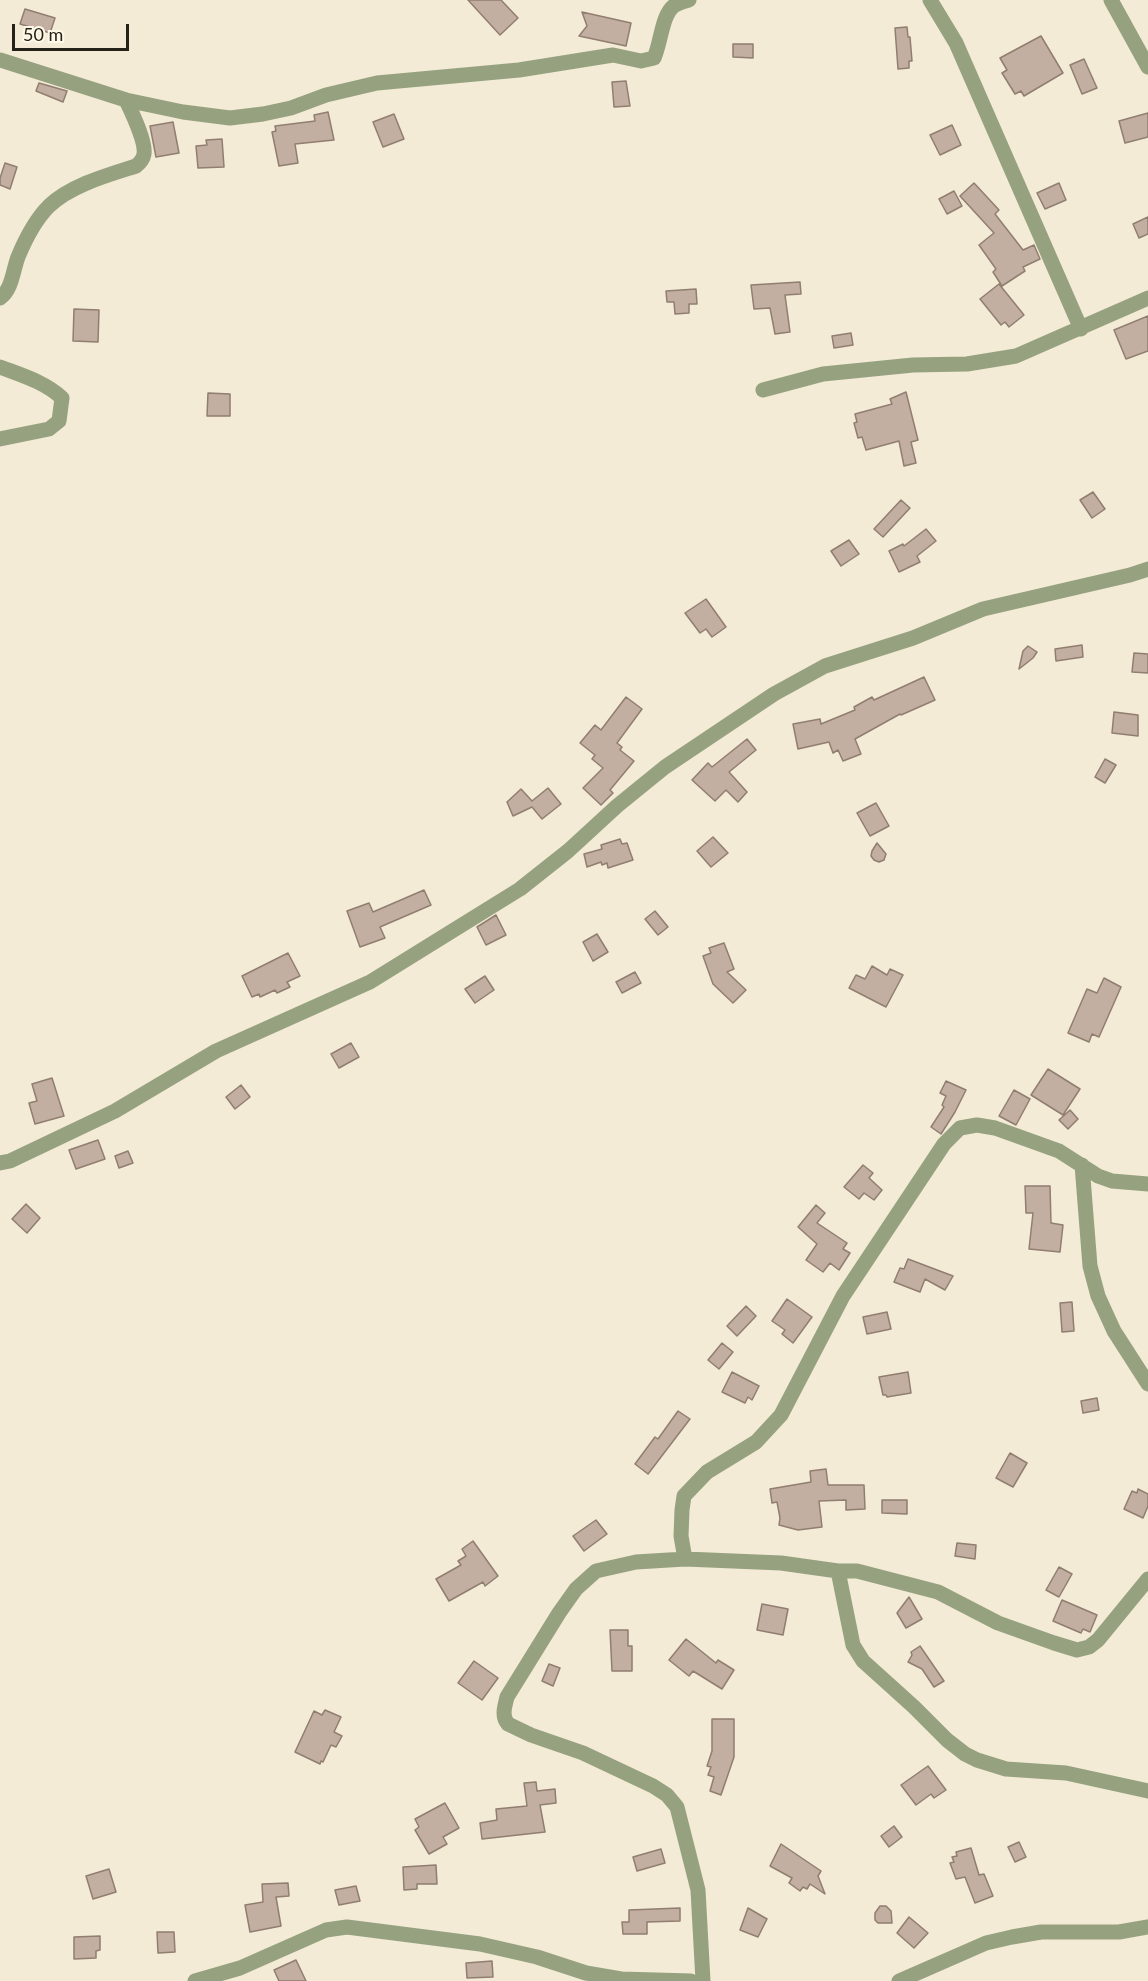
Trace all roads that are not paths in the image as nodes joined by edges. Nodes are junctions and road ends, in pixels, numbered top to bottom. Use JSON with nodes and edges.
{"nodes":[{"id":1,"x":689,"y":0,"type":"edge"},
{"id":2,"x":930,"y":0,"type":"edge"},
{"id":3,"x":1111,"y":0,"type":"edge"},
{"id":4,"x":0,"y":60,"type":"edge"},
{"id":5,"x":1148,"y":67,"type":"edge"},
{"id":6,"x":126,"y":100,"type":"junction"},
{"id":7,"x":0,"y":298,"type":"edge"},
{"id":8,"x":1148,"y":298,"type":"edge"},
{"id":9,"x":1081,"y":328,"type":"junction"},
{"id":10,"x":0,"y":367,"type":"edge"},
{"id":11,"x":763,"y":390,"type":"dead end"},
{"id":12,"x":0,"y":439,"type":"edge"},
{"id":13,"x":1148,"y":568,"type":"edge"},
{"id":14,"x":0,"y":1163,"type":"edge"},
{"id":15,"x":1082,"y":1166,"type":"junction"},
{"id":16,"x":1148,"y":1184,"type":"edge"},
{"id":17,"x":1148,"y":1384,"type":"edge"},
{"id":18,"x":685,"y":1559,"type":"junction"},
{"id":19,"x":838,"y":1571,"type":"junction"},
{"id":20,"x":1148,"y":1579,"type":"edge"},
{"id":21,"x":1148,"y":1791,"type":"edge"},
{"id":22,"x":1148,"y":1927,"type":"edge"},
{"id":23,"x":195,"y":1981,"type":"edge"},
{"id":24,"x":691,"y":1981,"type":"edge"},
{"id":25,"x":703,"y":1981,"type":"edge"},
{"id":26,"x":899,"y":1981,"type":"edge"}],
"edges":[{"from":1,"to":6,"type":"street"},
{"from":2,"to":9,"type":"street"},
{"from":3,"to":5,"type":"street"},
{"from":4,"to":6,"type":"street"},
{"from":6,"to":7,"type":"street"},
{"from":8,"to":9,"type":"street"},
{"from":9,"to":11,"type":"street"},
{"from":10,"to":12,"type":"street"},
{"from":13,"to":14,"type":"street"},
{"from":15,"to":16,"type":"street"},
{"from":15,"to":17,"type":"street"},
{"from":15,"to":18,"type":"street"},
{"from":18,"to":19,"type":"street"},
{"from":18,"to":25,"type":"street"},
{"from":19,"to":20,"type":"street"},
{"from":19,"to":21,"type":"street"},
{"from":22,"to":26,"type":"street"},
{"from":23,"to":24,"type":"street"}]}
